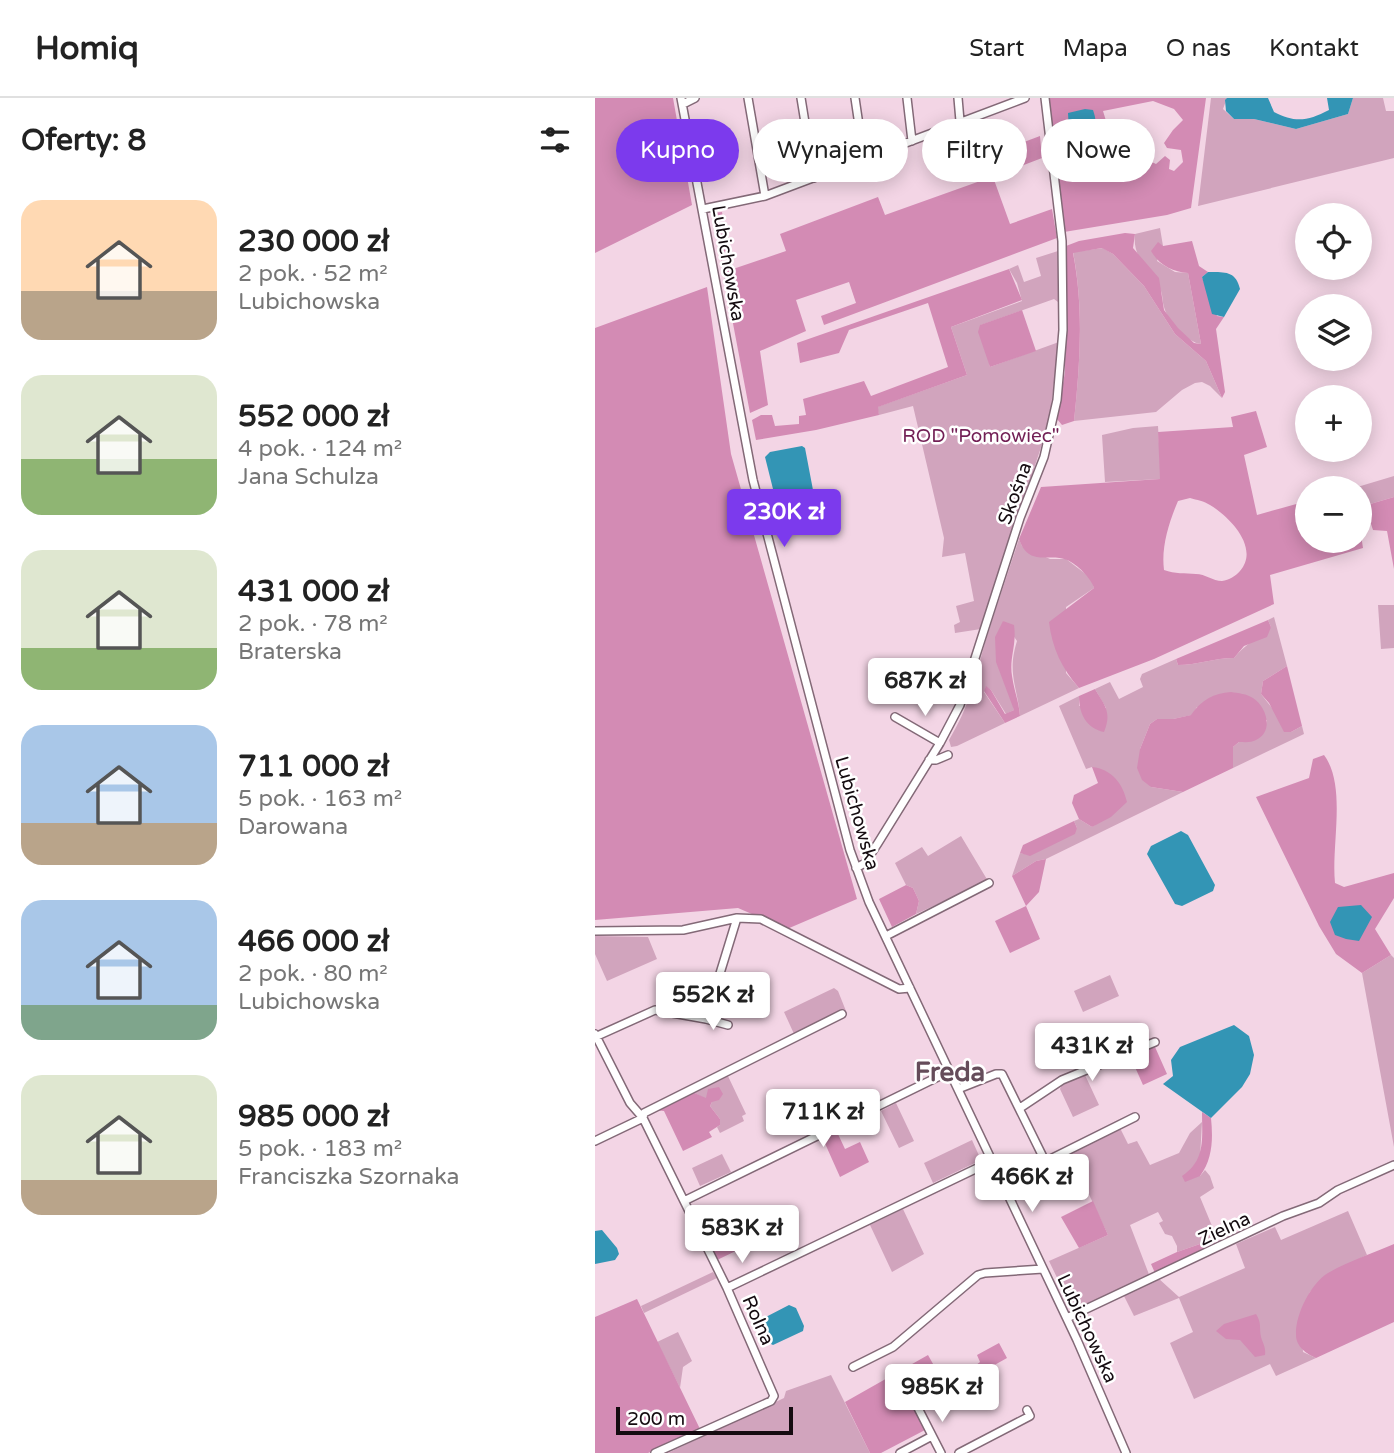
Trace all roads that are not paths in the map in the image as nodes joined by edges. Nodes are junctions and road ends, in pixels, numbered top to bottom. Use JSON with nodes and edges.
{"nodes":[{"id":1,"x":695,"y":98,"type":"edge"},
{"id":2,"x":748,"y":98,"type":"edge"},
{"id":3,"x":801,"y":98,"type":"edge"},
{"id":4,"x":855,"y":98,"type":"edge"},
{"id":5,"x":907,"y":98,"type":"edge"},
{"id":6,"x":958,"y":98,"type":"edge"},
{"id":7,"x":1025,"y":98,"type":"edge"},
{"id":8,"x":1045,"y":98,"type":"edge"},
{"id":9,"x":1009,"y":100,"type":"edge"},
{"id":10,"x":682,"y":101,"type":"edge"},
{"id":11,"x":804,"y":119,"type":"edge"},
{"id":12,"x":858,"y":119,"type":"edge"},
{"id":13,"x":960,"y":119,"type":"edge"},
{"id":14,"x":965,"y":119,"type":"edge"},
{"id":15,"x":922,"y":137,"type":"edge"},
{"id":16,"x":912,"y":141,"type":"junction"},
{"id":17,"x":908,"y":142,"type":"edge"},
{"id":18,"x":803,"y":182,"type":"edge"},
{"id":19,"x":765,"y":196,"type":"junction"},
{"id":20,"x":703,"y":209,"type":"junction"},
{"id":21,"x":895,"y":717,"type":"dead end"},
{"id":22,"x":940,"y":743,"type":"junction"},
{"id":23,"x":948,"y":755,"type":"dead end"},
{"id":24,"x":929,"y":760,"type":"junction"},
{"id":25,"x":856,"y":868,"type":"junction"},
{"id":26,"x":989,"y":883,"type":"dead end"},
{"id":27,"x":737,"y":918,"type":"junction"},
{"id":28,"x":595,"y":931,"type":"edge"},
{"id":29,"x":886,"y":936,"type":"junction"},
{"id":30,"x":910,"y":988,"type":"junction"},
{"id":31,"x":842,"y":1014,"type":"dead end"},
{"id":32,"x":706,"y":1019,"type":"junction"},
{"id":33,"x":728,"y":1025,"type":"dead end"},
{"id":34,"x":595,"y":1036,"type":"edge"},
{"id":35,"x":1155,"y":1042,"type":"dead end"},
{"id":36,"x":950,"y":1071,"type":"junction"},
{"id":37,"x":958,"y":1089,"type":"junction"},
{"id":38,"x":1020,"y":1108,"type":"junction"},
{"id":39,"x":1135,"y":1117,"type":"dead end"},
{"id":40,"x":643,"y":1118,"type":"junction"},
{"id":41,"x":595,"y":1141,"type":"edge"},
{"id":42,"x":992,"y":1161,"type":"junction"},
{"id":43,"x":1045,"y":1161,"type":"junction"},
{"id":44,"x":1394,"y":1165,"type":"edge"},
{"id":45,"x":1002,"y":1183,"type":"junction"},
{"id":46,"x":684,"y":1201,"type":"junction"},
{"id":47,"x":1043,"y":1269,"type":"junction"},
{"id":48,"x":727,"y":1288,"type":"junction"},
{"id":49,"x":1067,"y":1318,"type":"junction"},
{"id":50,"x":853,"y":1367,"type":"dead end"},
{"id":51,"x":918,"y":1408,"type":"dead end"},
{"id":52,"x":1027,"y":1410,"type":"dead end"},
{"id":53,"x":932,"y":1436,"type":"junction"},
{"id":54,"x":655,"y":1453,"type":"edge"},
{"id":55,"x":901,"y":1453,"type":"edge"},
{"id":56,"x":941,"y":1453,"type":"edge"},
{"id":57,"x":959,"y":1453,"type":"edge"},
{"id":58,"x":1126,"y":1453,"type":"edge"}],
"edges":[{"from":1,"to":10,"type":"street"},
{"from":2,"to":19,"type":"street"},
{"from":3,"to":11,"type":"street"},
{"from":4,"to":12,"type":"street"},
{"from":5,"to":16,"type":"street"},
{"from":6,"to":13,"type":"street"},
{"from":7,"to":9,"type":"street"},
{"from":8,"to":22,"type":"street","name":"Skośna"},
{"from":9,"to":14,"type":"street"},
{"from":10,"to":20,"type":"street","name":"Lubichowska"},
{"from":15,"to":16,"type":"street"},
{"from":16,"to":17,"type":"street"},
{"from":18,"to":19,"type":"street"},
{"from":19,"to":20,"type":"street"},
{"from":20,"to":25,"type":"street","name":"Lubichowska"},
{"from":21,"to":22,"type":"street"},
{"from":22,"to":24,"type":"street","name":"Skośna"},
{"from":23,"to":24,"type":"street"},
{"from":24,"to":25,"type":"street","name":"Skośna"},
{"from":25,"to":29,"type":"street","name":"Lubichowska"},
{"from":26,"to":29,"type":"street"},
{"from":27,"to":28,"type":"street"},
{"from":27,"to":30,"type":"street"},
{"from":27,"to":32,"type":"street"},
{"from":29,"to":30,"type":"street","name":"Lubichowska"},
{"from":30,"to":36,"type":"street","name":"Lubichowska"},
{"from":31,"to":40,"type":"street"},
{"from":32,"to":33,"type":"street"},
{"from":32,"to":34,"type":"street"},
{"from":34,"to":40,"type":"street"},
{"from":35,"to":38,"type":"street"},
{"from":36,"to":37,"type":"street","name":"Lubichowska"},
{"from":36,"to":46,"type":"street"},
{"from":37,"to":38,"type":"street"},
{"from":37,"to":42,"type":"street","name":"Lubichowska"},
{"from":38,"to":43,"type":"street"},
{"from":39,"to":43,"type":"street"},
{"from":40,"to":41,"type":"street"},
{"from":40,"to":46,"type":"street"},
{"from":42,"to":45,"type":"street","name":"Lubichowska"},
{"from":42,"to":48,"type":"street","name":"Rolna"},
{"from":43,"to":45,"type":"street"},
{"from":44,"to":49,"type":"street","name":"Zielna"},
{"from":45,"to":47,"type":"street","name":"Lubichowska"},
{"from":46,"to":48,"type":"street"},
{"from":47,"to":49,"type":"street","name":"Lubichowska"},
{"from":47,"to":50,"type":"street"},
{"from":48,"to":54,"type":"street","name":"Rolna"},
{"from":49,"to":58,"type":"street","name":"Lubichowska"},
{"from":51,"to":53,"type":"street"},
{"from":52,"to":57,"type":"street"},
{"from":53,"to":55,"type":"street"},
{"from":53,"to":56,"type":"street"}]}
